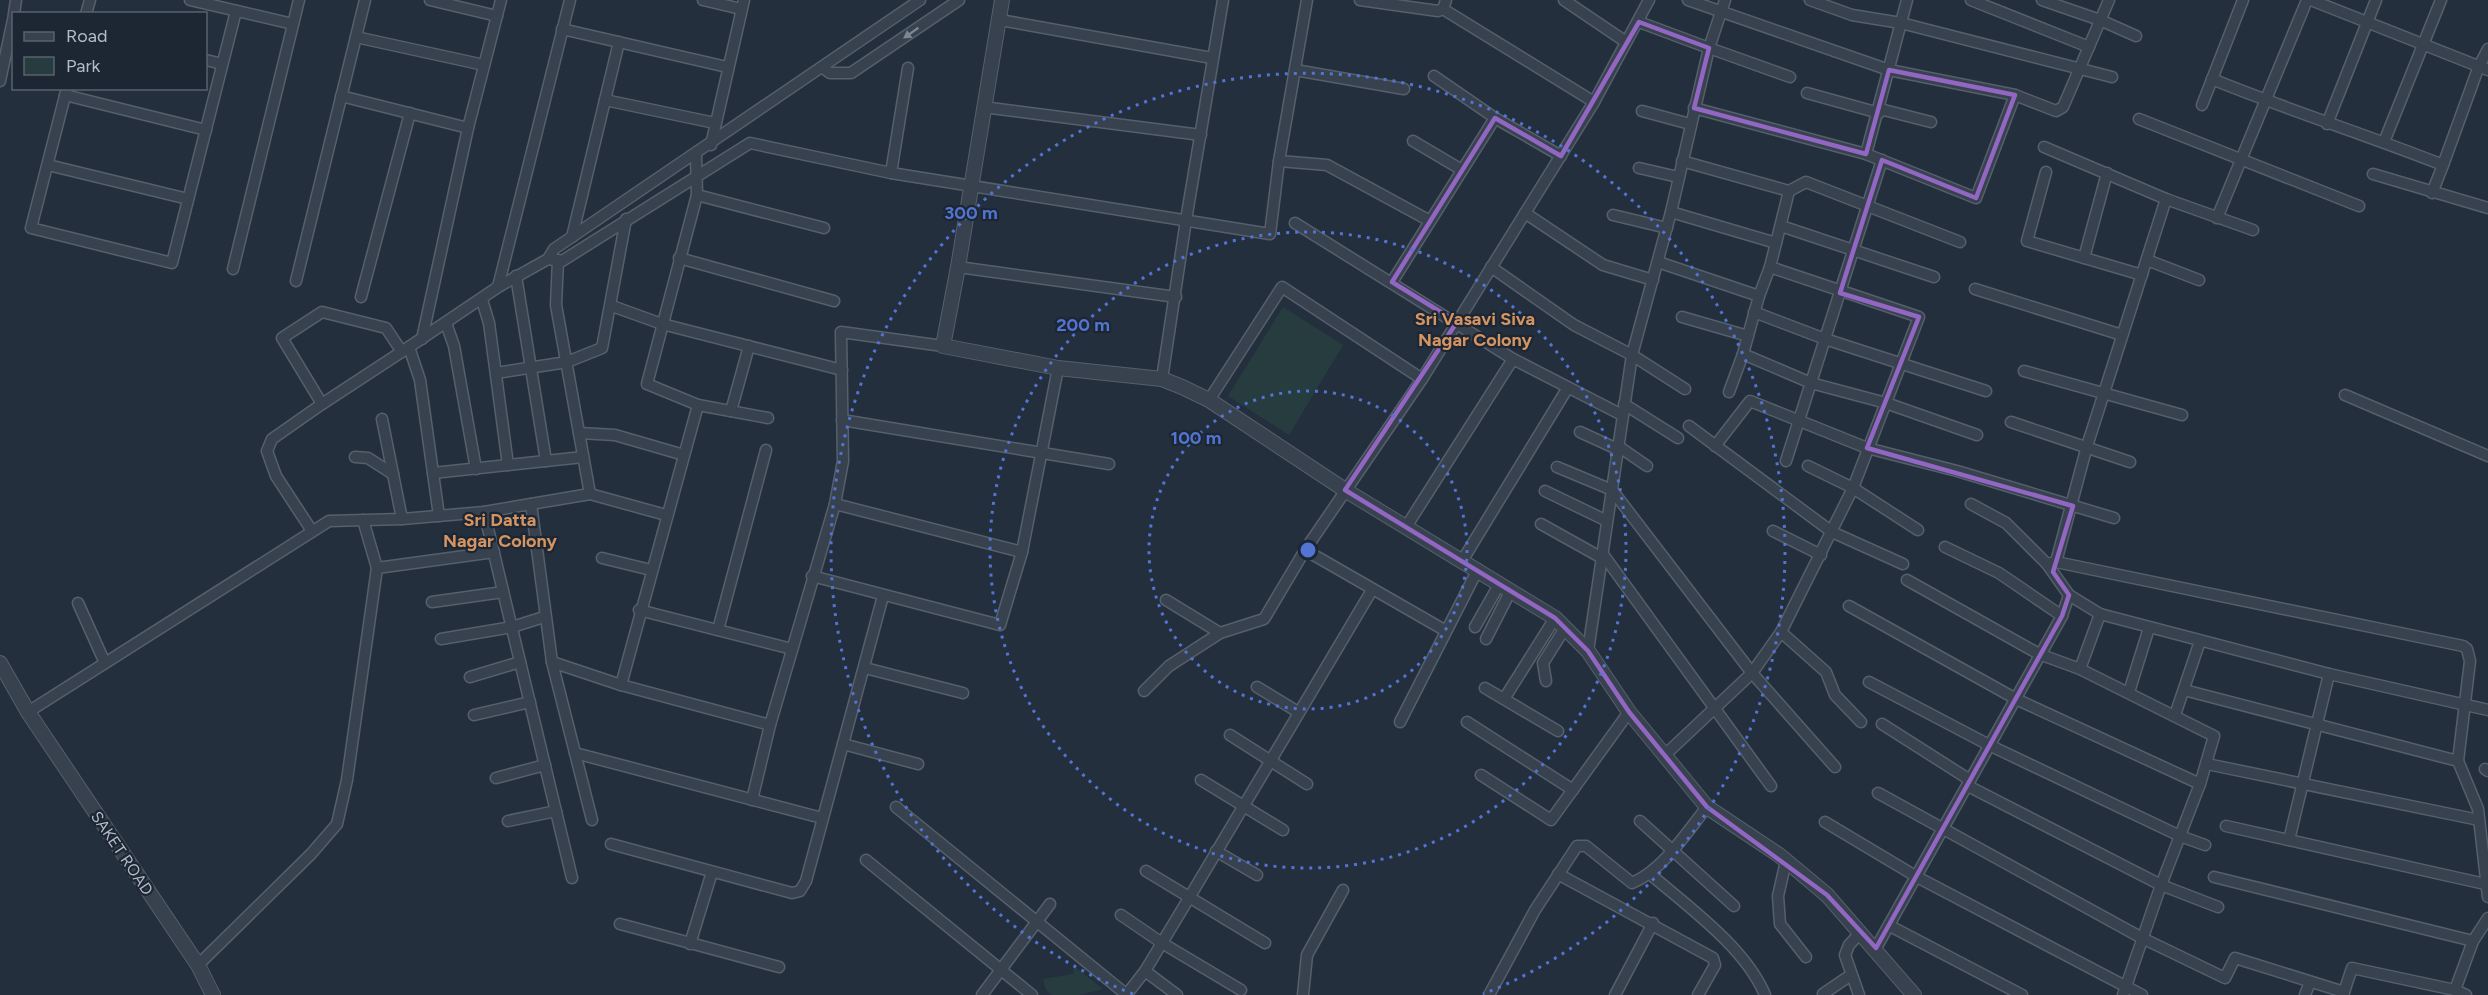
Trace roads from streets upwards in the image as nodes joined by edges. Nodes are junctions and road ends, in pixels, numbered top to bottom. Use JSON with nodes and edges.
{"nodes":[{"id":1,"x":190,"y":0,"type":"edge"},
{"id":2,"x":299,"y":0,"type":"edge"},
{"id":3,"x":365,"y":0,"type":"edge"},
{"id":4,"x":430,"y":0,"type":"edge"},
{"id":5,"x":501,"y":0,"type":"edge"},
{"id":6,"x":570,"y":0,"type":"edge"},
{"id":7,"x":704,"y":0,"type":"edge"},
{"id":8,"x":920,"y":0,"type":"edge"},
{"id":9,"x":959,"y":0,"type":"edge"},
{"id":10,"x":1002,"y":0,"type":"edge"},
{"id":11,"x":1223,"y":0,"type":"edge"},
{"id":12,"x":1307,"y":0,"type":"edge"},
{"id":13,"x":1564,"y":0,"type":"edge"},
{"id":14,"x":1649,"y":0,"type":"edge"},
{"id":15,"x":1688,"y":0,"type":"edge"},
{"id":16,"x":1725,"y":0,"type":"edge"},
{"id":17,"x":1810,"y":0,"type":"edge"},
{"id":18,"x":1907,"y":0,"type":"edge"},
{"id":19,"x":1971,"y":0,"type":"edge"},
{"id":20,"x":2042,"y":0,"type":"edge"},
{"id":21,"x":2109,"y":0,"type":"edge"},
{"id":22,"x":2243,"y":0,"type":"edge"},
{"id":23,"x":2309,"y":0,"type":"edge"},
{"id":24,"x":2376,"y":0,"type":"edge"},
{"id":25,"x":2441,"y":0,"type":"edge"},
{"id":26,"x":1366,"y":1,"type":"edge"},
{"id":27,"x":743,"y":5,"type":"edge"},
{"id":28,"x":1444,"y":5,"type":"edge"},
{"id":29,"x":236,"y":11,"type":"junction"},
{"id":30,"x":1721,"y":12,"type":"junction"},
{"id":31,"x":497,"y":16,"type":"junction"},
{"id":32,"x":12,"y":20,"type":"edge"},
{"id":33,"x":1000,"y":20,"type":"junction"},
{"id":34,"x":2100,"y":20,"type":"junction"},
{"id":35,"x":1639,"y":22,"type":"junction"},
{"id":36,"x":1901,"y":23,"type":"junction"},
{"id":37,"x":293,"y":24,"type":"junction"},
{"id":38,"x":2367,"y":24,"type":"junction"},
{"id":39,"x":562,"y":29,"type":"junction"},
{"id":40,"x":2136,"y":36,"type":"dead end"},
{"id":41,"x":356,"y":37,"type":"junction"},
{"id":42,"x":619,"y":42,"type":"junction"},
{"id":43,"x":1626,"y":42,"type":"junction"},
{"id":44,"x":4,"y":44,"type":"edge"},
{"id":45,"x":2422,"y":46,"type":"junction"},
{"id":46,"x":2089,"y":47,"type":"junction"},
{"id":47,"x":1709,"y":48,"type":"junction"},
{"id":48,"x":2487,"y":53,"type":"edge"},
{"id":49,"x":1212,"y":58,"type":"junction"},
{"id":50,"x":207,"y":60,"type":"edge"},
{"id":51,"x":222,"y":64,"type":"junction"},
{"id":52,"x":484,"y":65,"type":"junction"},
{"id":53,"x":727,"y":67,"type":"junction"},
{"id":54,"x":823,"y":68,"type":"junction"},
{"id":55,"x":908,"y":68,"type":"dead end"},
{"id":56,"x":2483,"y":68,"type":"edge"},
{"id":57,"x":1295,"y":70,"type":"junction"},
{"id":58,"x":1889,"y":70,"type":"junction"},
{"id":59,"x":2079,"y":70,"type":"junction"},
{"id":60,"x":1434,"y":76,"type":"dead end"},
{"id":61,"x":1790,"y":77,"type":"dead end"},
{"id":62,"x":2112,"y":77,"type":"dead end"},
{"id":63,"x":2212,"y":79,"type":"junction"},
{"id":64,"x":0,"y":81,"type":"edge"},
{"id":65,"x":1404,"y":89,"type":"dead end"},
{"id":66,"x":66,"y":92,"type":"edge"},
{"id":67,"x":1807,"y":93,"type":"dead end"},
{"id":68,"x":2015,"y":95,"type":"junction"},
{"id":69,"x":341,"y":96,"type":"junction"},
{"id":70,"x":605,"y":100,"type":"junction"},
{"id":71,"x":2267,"y":101,"type":"junction"},
{"id":72,"x":1594,"y":102,"type":"junction"},
{"id":73,"x":2202,"y":105,"type":"dead end"},
{"id":74,"x":984,"y":107,"type":"junction"},
{"id":75,"x":1694,"y":108,"type":"junction"},
{"id":76,"x":1642,"y":111,"type":"dead end"},
{"id":77,"x":1879,"y":111,"type":"junction"},
{"id":78,"x":410,"y":113,"type":"junction"},
{"id":79,"x":1495,"y":118,"type":"junction"},
{"id":80,"x":2139,"y":119,"type":"dead end"},
{"id":81,"x":1931,"y":122,"type":"dead end"},
{"id":82,"x":715,"y":123,"type":"junction"},
{"id":83,"x":1690,"y":124,"type":"junction"},
{"id":84,"x":2327,"y":124,"type":"junction"},
{"id":85,"x":468,"y":128,"type":"junction"},
{"id":86,"x":206,"y":130,"type":"junction"},
{"id":87,"x":1201,"y":135,"type":"junction"},
{"id":88,"x":1413,"y":141,"type":"dead end"},
{"id":89,"x":2384,"y":142,"type":"junction"},
{"id":90,"x":711,"y":145,"type":"junction"},
{"id":91,"x":2044,"y":147,"type":"dead end"},
{"id":92,"x":1866,"y":154,"type":"junction"},
{"id":93,"x":1561,"y":156,"type":"junction"},
{"id":94,"x":1882,"y":160,"type":"junction"},
{"id":95,"x":2242,"y":160,"type":"junction"},
{"id":96,"x":1279,"y":161,"type":"junction"},
{"id":97,"x":1682,"y":161,"type":"junction"},
{"id":98,"x":48,"y":165,"type":"junction"},
{"id":99,"x":697,"y":165,"type":"junction"},
{"id":100,"x":2444,"y":165,"type":"junction"},
{"id":101,"x":1639,"y":168,"type":"dead end"},
{"id":102,"x":1462,"y":170,"type":"junction"},
{"id":103,"x":2046,"y":172,"type":"dead end"},
{"id":104,"x":2107,"y":172,"type":"junction"},
{"id":105,"x":891,"y":173,"type":"junction"},
{"id":106,"x":2373,"y":174,"type":"dead end"},
{"id":107,"x":1678,"y":177,"type":"junction"},
{"id":108,"x":972,"y":186,"type":"junction"},
{"id":109,"x":1789,"y":190,"type":"junction"},
{"id":110,"x":2433,"y":193,"type":"junction"},
{"id":111,"x":697,"y":195,"type":"junction"},
{"id":112,"x":188,"y":199,"type":"junction"},
{"id":113,"x":2166,"y":199,"type":"junction"},
{"id":114,"x":2359,"y":206,"type":"dead end"},
{"id":115,"x":1867,"y":207,"type":"junction"},
{"id":116,"x":2488,"y":208,"type":"edge"},
{"id":117,"x":629,"y":210,"type":"junction"},
{"id":118,"x":1671,"y":212,"type":"junction"},
{"id":119,"x":1525,"y":213,"type":"junction"},
{"id":120,"x":1613,"y":215,"type":"dead end"},
{"id":121,"x":2217,"y":218,"type":"junction"},
{"id":122,"x":1186,"y":220,"type":"junction"},
{"id":123,"x":1430,"y":221,"type":"junction"},
{"id":124,"x":1295,"y":223,"type":"dead end"},
{"id":125,"x":1781,"y":226,"type":"junction"},
{"id":126,"x":824,"y":228,"type":"dead end"},
{"id":127,"x":1667,"y":228,"type":"junction"},
{"id":128,"x":2253,"y":230,"type":"dead end"},
{"id":129,"x":572,"y":237,"type":"junction"},
{"id":130,"x":1960,"y":242,"type":"dead end"},
{"id":131,"x":1776,"y":243,"type":"junction"},
{"id":132,"x":1854,"y":250,"type":"junction"},
{"id":133,"x":679,"y":258,"type":"junction"},
{"id":134,"x":2084,"y":258,"type":"junction"},
{"id":135,"x":553,"y":260,"type":"junction"},
{"id":136,"x":2147,"y":260,"type":"junction"},
{"id":137,"x":1658,"y":262,"type":"junction"},
{"id":138,"x":958,"y":267,"type":"junction"},
{"id":139,"x":1491,"y":267,"type":"junction"},
{"id":140,"x":1770,"y":267,"type":"junction"},
{"id":141,"x":233,"y":269,"type":"dead end"},
{"id":142,"x":2142,"y":275,"type":"junction"},
{"id":143,"x":516,"y":276,"type":"junction"},
{"id":144,"x":1934,"y":277,"type":"dead end"},
{"id":145,"x":1653,"y":280,"type":"junction"},
{"id":146,"x":2199,"y":280,"type":"dead end"},
{"id":147,"x":296,"y":281,"type":"dead end"},
{"id":148,"x":1392,"y":282,"type":"junction"},
{"id":149,"x":498,"y":287,"type":"junction"},
{"id":150,"x":1975,"y":289,"type":"dead end"},
{"id":151,"x":1840,"y":293,"type":"junction"},
{"id":152,"x":1759,"y":296,"type":"junction"},
{"id":153,"x":361,"y":297,"type":"dead end"},
{"id":154,"x":1176,"y":297,"type":"junction"},
{"id":155,"x":482,"y":300,"type":"junction"},
{"id":156,"x":834,"y":301,"type":"dead end"},
{"id":157,"x":612,"y":306,"type":"junction"},
{"id":158,"x":1754,"y":312,"type":"junction"},
{"id":159,"x":1682,"y":317,"type":"dead end"},
{"id":160,"x":1457,"y":322,"type":"junction"},
{"id":161,"x":446,"y":323,"type":"junction"},
{"id":162,"x":662,"y":324,"type":"junction"},
{"id":163,"x":2122,"y":335,"type":"junction"},
{"id":164,"x":1748,"y":336,"type":"junction"},
{"id":165,"x":422,"y":339,"type":"junction"},
{"id":166,"x":1825,"y":339,"type":"junction"},
{"id":167,"x":749,"y":346,"type":"junction"},
{"id":168,"x":943,"y":346,"type":"junction"},
{"id":169,"x":405,"y":350,"type":"junction"},
{"id":170,"x":1743,"y":354,"type":"junction"},
{"id":171,"x":1632,"y":355,"type":"junction"},
{"id":172,"x":1513,"y":359,"type":"junction"},
{"id":173,"x":567,"y":362,"type":"junction"},
{"id":174,"x":1903,"y":363,"type":"junction"},
{"id":175,"x":533,"y":366,"type":"junction"},
{"id":176,"x":1059,"y":368,"type":"junction"},
{"id":177,"x":842,"y":369,"type":"junction"},
{"id":178,"x":2024,"y":371,"type":"dead end"},
{"id":179,"x":496,"y":372,"type":"junction"},
{"id":180,"x":1162,"y":379,"type":"junction"},
{"id":181,"x":1422,"y":379,"type":"junction"},
{"id":182,"x":1811,"y":382,"type":"junction"},
{"id":183,"x":1568,"y":388,"type":"junction"},
{"id":184,"x":1685,"y":389,"type":"dead end"},
{"id":185,"x":1986,"y":391,"type":"dead end"},
{"id":186,"x":1729,"y":392,"type":"dead end"},
{"id":187,"x":2104,"y":394,"type":"junction"},
{"id":188,"x":2345,"y":395,"type":"dead end"},
{"id":189,"x":1209,"y":400,"type":"junction"},
{"id":190,"x":1886,"y":403,"type":"junction"},
{"id":191,"x":322,"y":404,"type":"junction"},
{"id":192,"x":698,"y":405,"type":"junction"},
{"id":193,"x":1623,"y":409,"type":"junction"},
{"id":194,"x":730,"y":411,"type":"junction"},
{"id":195,"x":2182,"y":415,"type":"dead end"},
{"id":196,"x":768,"y":418,"type":"dead end"},
{"id":197,"x":382,"y":419,"type":"dead end"},
{"id":198,"x":842,"y":420,"type":"junction"},
{"id":199,"x":1799,"y":420,"type":"junction"},
{"id":200,"x":2011,"y":422,"type":"dead end"},
{"id":201,"x":1689,"y":426,"type":"dead end"},
{"id":202,"x":1580,"y":432,"type":"dead end"},
{"id":203,"x":579,"y":433,"type":"junction"},
{"id":204,"x":1977,"y":435,"type":"dead end"},
{"id":205,"x":1678,"y":438,"type":"dead end"},
{"id":206,"x":1715,"y":446,"type":"junction"},
{"id":207,"x":2087,"y":446,"type":"junction"},
{"id":208,"x":1618,"y":448,"type":"junction"},
{"id":209,"x":1868,"y":448,"type":"junction"},
{"id":210,"x":766,"y":450,"type":"dead end"},
{"id":211,"x":1041,"y":451,"type":"junction"},
{"id":212,"x":684,"y":454,"type":"junction"},
{"id":213,"x":2488,"y":456,"type":"edge"},
{"id":214,"x":355,"y":457,"type":"dead end"},
{"id":215,"x":583,"y":457,"type":"junction"},
{"id":216,"x":546,"y":461,"type":"junction"},
{"id":217,"x":1786,"y":461,"type":"dead end"},
{"id":218,"x":2130,"y":462,"type":"dead end"},
{"id":219,"x":1109,"y":464,"type":"dead end"},
{"id":220,"x":508,"y":465,"type":"junction"},
{"id":221,"x":1647,"y":466,"type":"dead end"},
{"id":222,"x":1808,"y":466,"type":"dead end"},
{"id":223,"x":1557,"y":467,"type":"dead end"},
{"id":224,"x":476,"y":469,"type":"junction"},
{"id":225,"x":433,"y":473,"type":"junction"},
{"id":226,"x":393,"y":474,"type":"junction"},
{"id":227,"x":1853,"y":488,"type":"junction"},
{"id":228,"x":1345,"y":490,"type":"junction"},
{"id":229,"x":1612,"y":490,"type":"junction"},
{"id":230,"x":1545,"y":491,"type":"dead end"},
{"id":231,"x":590,"y":494,"type":"junction"},
{"id":232,"x":531,"y":504,"type":"junction"},
{"id":233,"x":834,"y":504,"type":"junction"},
{"id":234,"x":1971,"y":504,"type":"dead end"},
{"id":235,"x":2073,"y":506,"type":"junction"},
{"id":236,"x":484,"y":512,"type":"junction"},
{"id":237,"x":666,"y":514,"type":"junction"},
{"id":238,"x":439,"y":516,"type":"junction"},
{"id":239,"x":2114,"y":518,"type":"dead end"},
{"id":240,"x":402,"y":519,"type":"junction"},
{"id":241,"x":363,"y":520,"type":"junction"},
{"id":242,"x":1607,"y":521,"type":"junction"},
{"id":243,"x":1541,"y":524,"type":"dead end"},
{"id":244,"x":1406,"y":527,"type":"junction"},
{"id":245,"x":1918,"y":530,"type":"dead end"},
{"id":246,"x":312,"y":531,"type":"junction"},
{"id":247,"x":1773,"y":531,"type":"dead end"},
{"id":248,"x":1832,"y":532,"type":"junction"},
{"id":249,"x":1946,"y":547,"type":"dead end"},
{"id":250,"x":1305,"y":550,"type":"junction"},
{"id":251,"x":494,"y":552,"type":"junction"},
{"id":252,"x":1022,"y":552,"type":"junction"},
{"id":253,"x":1821,"y":555,"type":"junction"},
{"id":254,"x":1602,"y":556,"type":"junction"},
{"id":255,"x":602,"y":558,"type":"dead end"},
{"id":256,"x":1462,"y":561,"type":"junction"},
{"id":257,"x":2051,"y":563,"type":"junction"},
{"id":258,"x":1903,"y":564,"type":"dead end"},
{"id":259,"x":377,"y":568,"type":"junction"},
{"id":260,"x":1478,"y":569,"type":"junction"},
{"id":261,"x":651,"y":570,"type":"junction"},
{"id":262,"x":812,"y":576,"type":"junction"},
{"id":263,"x":1907,"y":580,"type":"dead end"},
{"id":264,"x":1506,"y":586,"type":"junction"},
{"id":265,"x":1372,"y":590,"type":"junction"},
{"id":266,"x":503,"y":592,"type":"junction"},
{"id":267,"x":2069,"y":595,"type":"junction"},
{"id":268,"x":883,"y":596,"type":"junction"},
{"id":269,"x":1166,"y":600,"type":"dead end"},
{"id":270,"x":432,"y":602,"type":"dead end"},
{"id":271,"x":78,"y":603,"type":"dead end"},
{"id":272,"x":1849,"y":606,"type":"dead end"},
{"id":273,"x":639,"y":610,"type":"junction"},
{"id":274,"x":2100,"y":614,"type":"junction"},
{"id":275,"x":2062,"y":616,"type":"junction"},
{"id":276,"x":544,"y":617,"type":"junction"},
{"id":277,"x":1560,"y":623,"type":"junction"},
{"id":278,"x":512,"y":627,"type":"junction"},
{"id":279,"x":1475,"y":627,"type":"dead end"},
{"id":280,"x":2149,"y":628,"type":"junction"},
{"id":281,"x":718,"y":630,"type":"junction"},
{"id":282,"x":1446,"y":631,"type":"junction"},
{"id":283,"x":1781,"y":632,"type":"junction"},
{"id":284,"x":1220,"y":633,"type":"junction"},
{"id":285,"x":441,"y":639,"type":"dead end"},
{"id":286,"x":1486,"y":639,"type":"dead end"},
{"id":287,"x":2200,"y":641,"type":"junction"},
{"id":288,"x":792,"y":649,"type":"junction"},
{"id":289,"x":1588,"y":651,"type":"junction"},
{"id":290,"x":2039,"y":654,"type":"junction"},
{"id":291,"x":520,"y":662,"type":"junction"},
{"id":292,"x":552,"y":662,"type":"junction"},
{"id":293,"x":0,"y":663,"type":"edge"},
{"id":294,"x":105,"y":663,"type":"junction"},
{"id":295,"x":865,"y":668,"type":"junction"},
{"id":296,"x":2080,"y":669,"type":"junction"},
{"id":297,"x":1752,"y":673,"type":"junction"},
{"id":298,"x":2329,"y":674,"type":"junction"},
{"id":299,"x":470,"y":676,"type":"dead end"},
{"id":300,"x":1546,"y":681,"type":"dead end"},
{"id":301,"x":1869,"y":682,"type":"dead end"},
{"id":302,"x":621,"y":685,"type":"junction"},
{"id":303,"x":1257,"y":687,"type":"dead end"},
{"id":304,"x":1485,"y":688,"type":"dead end"},
{"id":305,"x":2184,"y":690,"type":"junction"},
{"id":306,"x":1144,"y":691,"type":"dead end"},
{"id":307,"x":2129,"y":692,"type":"junction"},
{"id":308,"x":963,"y":693,"type":"dead end"},
{"id":309,"x":1504,"y":699,"type":"junction"},
{"id":310,"x":2016,"y":699,"type":"junction"},
{"id":311,"x":530,"y":702,"type":"junction"},
{"id":312,"x":2464,"y":704,"type":"junction"},
{"id":313,"x":1712,"y":708,"type":"junction"},
{"id":314,"x":2488,"y":710,"type":"edge"},
{"id":315,"x":28,"y":712,"type":"junction"},
{"id":316,"x":1298,"y":712,"type":"junction"},
{"id":317,"x":1629,"y":712,"type":"junction"},
{"id":318,"x":474,"y":715,"type":"dead end"},
{"id":319,"x":2175,"y":715,"type":"junction"},
{"id":320,"x":1400,"y":722,"type":"dead end"},
{"id":321,"x":1467,"y":722,"type":"dead end"},
{"id":322,"x":1861,"y":722,"type":"dead end"},
{"id":323,"x":1882,"y":724,"type":"dead end"},
{"id":324,"x":2316,"y":724,"type":"junction"},
{"id":325,"x":770,"y":725,"type":"junction"},
{"id":326,"x":1558,"y":731,"type":"dead end"},
{"id":327,"x":1230,"y":735,"type":"dead end"},
{"id":328,"x":843,"y":744,"type":"junction"},
{"id":329,"x":1989,"y":746,"type":"junction"},
{"id":330,"x":576,"y":753,"type":"junction"},
{"id":331,"x":1665,"y":754,"type":"junction"},
{"id":332,"x":1270,"y":760,"type":"junction"},
{"id":333,"x":2458,"y":761,"type":"junction"},
{"id":334,"x":918,"y":764,"type":"dead end"},
{"id":335,"x":2207,"y":764,"type":"junction"},
{"id":336,"x":545,"y":765,"type":"junction"},
{"id":337,"x":1835,"y":767,"type":"dead end"},
{"id":338,"x":1481,"y":775,"type":"dead end"},
{"id":339,"x":496,"y":778,"type":"dead end"},
{"id":340,"x":1201,"y":780,"type":"dead end"},
{"id":341,"x":1969,"y":783,"type":"junction"},
{"id":342,"x":2303,"y":783,"type":"junction"},
{"id":343,"x":1307,"y":784,"type":"dead end"},
{"id":344,"x":2200,"y":784,"type":"junction"},
{"id":345,"x":1771,"y":786,"type":"dead end"},
{"id":346,"x":1573,"y":790,"type":"junction"},
{"id":347,"x":1878,"y":794,"type":"dead end"},
{"id":348,"x":752,"y":800,"type":"junction"},
{"id":349,"x":1242,"y":805,"type":"junction"},
{"id":350,"x":896,"y":807,"type":"dead end"},
{"id":351,"x":1707,"y":807,"type":"junction"},
{"id":352,"x":556,"y":811,"type":"junction"},
{"id":353,"x":822,"y":818,"type":"junction"},
{"id":354,"x":592,"y":820,"type":"dead end"},
{"id":355,"x":2479,"y":820,"type":"junction"},
{"id":356,"x":508,"y":821,"type":"dead end"},
{"id":357,"x":1640,"y":821,"type":"dead end"},
{"id":358,"x":1825,"y":822,"type":"dead end"},
{"id":359,"x":2226,"y":826,"type":"dead end"},
{"id":360,"x":1283,"y":830,"type":"dead end"},
{"id":361,"x":1942,"y":831,"type":"junction"},
{"id":362,"x":2180,"y":836,"type":"junction"},
{"id":363,"x":2289,"y":840,"type":"junction"},
{"id":364,"x":611,"y":844,"type":"dead end"},
{"id":365,"x":2205,"y":845,"type":"dead end"},
{"id":366,"x":1671,"y":850,"type":"junction"},
{"id":367,"x":1216,"y":851,"type":"junction"},
{"id":368,"x":1778,"y":855,"type":"junction"},
{"id":369,"x":866,"y":860,"type":"dead end"},
{"id":370,"x":1146,"y":871,"type":"dead end"},
{"id":371,"x":712,"y":872,"type":"junction"},
{"id":372,"x":1649,"y":873,"type":"junction"},
{"id":373,"x":1558,"y":874,"type":"junction"},
{"id":374,"x":1257,"y":875,"type":"dead end"},
{"id":375,"x":1917,"y":877,"type":"junction"},
{"id":376,"x":2214,"y":877,"type":"dead end"},
{"id":377,"x":572,"y":878,"type":"dead end"},
{"id":378,"x":2485,"y":884,"type":"junction"},
{"id":379,"x":2161,"y":885,"type":"junction"},
{"id":380,"x":1343,"y":890,"type":"dead end"},
{"id":381,"x":2488,"y":897,"type":"edge"},
{"id":382,"x":1189,"y":898,"type":"junction"},
{"id":383,"x":1050,"y":904,"type":"dead end"},
{"id":384,"x":1734,"y":906,"type":"dead end"},
{"id":385,"x":2218,"y":907,"type":"dead end"},
{"id":386,"x":1121,"y":915,"type":"dead end"},
{"id":387,"x":2488,"y":918,"type":"edge"},
{"id":388,"x":1038,"y":922,"type":"junction"},
{"id":389,"x":1653,"y":923,"type":"junction"},
{"id":390,"x":620,"y":924,"type":"dead end"},
{"id":391,"x":1890,"y":926,"type":"junction"},
{"id":392,"x":1861,"y":932,"type":"junction"},
{"id":393,"x":2142,"y":938,"type":"junction"},
{"id":394,"x":2473,"y":941,"type":"junction"},
{"id":395,"x":1161,"y":943,"type":"junction"},
{"id":396,"x":1265,"y":943,"type":"dead end"},
{"id":397,"x":690,"y":944,"type":"junction"},
{"id":398,"x":1876,"y":948,"type":"junction"},
{"id":399,"x":1806,"y":957,"type":"dead end"},
{"id":400,"x":198,"y":965,"type":"junction"},
{"id":401,"x":779,"y":967,"type":"dead end"},
{"id":402,"x":1000,"y":969,"type":"junction"},
{"id":403,"x":1145,"y":971,"type":"junction"},
{"id":404,"x":1851,"y":975,"type":"junction"},
{"id":405,"x":2310,"y":982,"type":"junction"},
{"id":406,"x":1241,"y":990,"type":"dead end"},
{"id":407,"x":2455,"y":990,"type":"junction"},
{"id":408,"x":2125,"y":991,"type":"edge"},
{"id":409,"x":2343,"y":993,"type":"edge"},
{"id":410,"x":1823,"y":994,"type":"edge"},
{"id":411,"x":213,"y":995,"type":"edge"},
{"id":412,"x":982,"y":995,"type":"edge"},
{"id":413,"x":1032,"y":995,"type":"edge"},
{"id":414,"x":1127,"y":995,"type":"edge"},
{"id":415,"x":1177,"y":995,"type":"edge"},
{"id":416,"x":1303,"y":995,"type":"edge"},
{"id":417,"x":1489,"y":995,"type":"edge"},
{"id":418,"x":1615,"y":995,"type":"edge"},
{"id":419,"x":1698,"y":995,"type":"edge"},
{"id":420,"x":1765,"y":995,"type":"edge"},
{"id":421,"x":1859,"y":995,"type":"edge"},
{"id":422,"x":1914,"y":995,"type":"edge"},
{"id":423,"x":2022,"y":995,"type":"edge"},
{"id":424,"x":2142,"y":995,"type":"edge"},
{"id":425,"x":2305,"y":995,"type":"edge"},
{"id":426,"x":2466,"y":995,"type":"edge"}],
"edges":[{"from":1,"to":29,"type":"street"},
{"from":2,"to":37,"type":"street"},
{"from":3,"to":41,"type":"street"},
{"from":4,"to":31,"type":"street"},
{"from":5,"to":31,"type":"street"},
{"from":6,"to":39,"type":"street"},
{"from":7,"to":27,"type":"street"},
{"from":8,"to":54,"type":"street"},
{"from":9,"to":54,"type":"street","one_way":true},
{"from":10,"to":33,"type":"street"},
{"from":11,"to":49,"type":"street"},
{"from":12,"to":57,"type":"street"},
{"from":13,"to":43,"type":"street"},
{"from":14,"to":35,"type":"street"},
{"from":15,"to":30,"type":"street"},
{"from":16,"to":30,"type":"street"},
{"from":17,"to":36,"type":"street"},
{"from":18,"to":36,"type":"street"},
{"from":19,"to":46,"type":"street"},
{"from":20,"to":34,"type":"street"},
{"from":21,"to":34,"type":"street"},
{"from":22,"to":63,"type":"street"},
{"from":23,"to":38,"type":"street"},
{"from":23,"to":71,"type":"street"},
{"from":24,"to":38,"type":"street"},
{"from":25,"to":45,"type":"street"},
{"from":26,"to":28,"type":"street"},
{"from":27,"to":53,"type":"street"},
{"from":28,"to":72,"type":"street"},
{"from":29,"to":37,"type":"street"},
{"from":29,"to":51,"type":"street"},
{"from":30,"to":47,"type":"street"},
{"from":30,"to":58,"type":"street"},
{"from":31,"to":52,"type":"street"},
{"from":32,"to":44,"type":"street"},
{"from":33,"to":49,"type":"street"},
{"from":33,"to":74,"type":"street"},
{"from":34,"to":40,"type":"street"},
{"from":34,"to":46,"type":"street"},
{"from":35,"to":43,"type":"street"},
{"from":35,"to":47,"type":"street"},
{"from":36,"to":58,"type":"street"},
{"from":36,"to":59,"type":"street"},
{"from":37,"to":141,"type":"street"},
{"from":38,"to":45,"type":"street"},
{"from":38,"to":84,"type":"street"},
{"from":39,"to":42,"type":"street"},
{"from":39,"to":149,"type":"street"},
{"from":41,"to":52,"type":"street"},
{"from":41,"to":69,"type":"street"},
{"from":42,"to":53,"type":"street"},
{"from":42,"to":70,"type":"street"},
{"from":43,"to":72,"type":"street"},
{"from":44,"to":64,"type":"street"},
{"from":45,"to":56,"type":"street"},
{"from":45,"to":89,"type":"street"},
{"from":46,"to":59,"type":"street"},
{"from":47,"to":61,"type":"street"},
{"from":47,"to":75,"type":"street"},
{"from":48,"to":56,"type":"street"},
{"from":49,"to":87,"type":"street"},
{"from":50,"to":51,"type":"street"},
{"from":51,"to":86,"type":"street"},
{"from":52,"to":85,"type":"street"},
{"from":53,"to":82,"type":"street"},
{"from":54,"to":90,"type":"street"},
{"from":55,"to":105,"type":"street"},
{"from":56,"to":100,"type":"street"},
{"from":57,"to":65,"type":"street"},
{"from":57,"to":96,"type":"street"},
{"from":58,"to":68,"type":"street"},
{"from":58,"to":77,"type":"street"},
{"from":59,"to":62,"type":"street"},
{"from":59,"to":68,"type":"street"},
{"from":60,"to":79,"type":"street"},
{"from":63,"to":71,"type":"street"},
{"from":63,"to":73,"type":"street"},
{"from":66,"to":86,"type":"street"},
{"from":66,"to":98,"type":"street"},
{"from":67,"to":77,"type":"street"},
{"from":68,"to":94,"type":"street"},
{"from":69,"to":78,"type":"street"},
{"from":69,"to":147,"type":"street"},
{"from":70,"to":82,"type":"street"},
{"from":70,"to":129,"type":"street"},
{"from":71,"to":84,"type":"street"},
{"from":71,"to":95,"type":"street"},
{"from":72,"to":93,"type":"street"},
{"from":74,"to":87,"type":"street"},
{"from":74,"to":108,"type":"street"},
{"from":75,"to":83,"type":"street"},
{"from":75,"to":92,"type":"street"},
{"from":76,"to":83,"type":"street"},
{"from":77,"to":81,"type":"street"},
{"from":77,"to":92,"type":"street"},
{"from":78,"to":85,"type":"street"},
{"from":78,"to":153,"type":"street"},
{"from":79,"to":93,"type":"street"},
{"from":79,"to":102,"type":"street"},
{"from":80,"to":95,"type":"street"},
{"from":82,"to":90,"type":"street"},
{"from":83,"to":97,"type":"street"},
{"from":84,"to":89,"type":"street"},
{"from":85,"to":165,"type":"street"},
{"from":86,"to":112,"type":"street"},
{"from":87,"to":122,"type":"street"},
{"from":88,"to":102,"type":"street"},
{"from":89,"to":100,"type":"street"},
{"from":90,"to":99,"type":"street"},
{"from":91,"to":104,"type":"street"},
{"from":92,"to":94,"type":"street"},
{"from":93,"to":119,"type":"street"},
{"from":94,"to":115,"type":"street"},
{"from":95,"to":114,"type":"street"},
{"from":95,"to":121,"type":"street"},
{"from":96,"to":122,"type":"street"},
{"from":96,"to":123,"type":"street"},
{"from":97,"to":107,"type":"street"},
{"from":97,"to":109,"type":"street"},
{"from":98,"to":112,"type":"street"},
{"from":98,"to":112,"type":"street"},
{"from":99,"to":105,"type":"street"},
{"from":99,"to":111,"type":"street"},
{"from":99,"to":117,"type":"street"},
{"from":99,"to":117,"type":"street"},
{"from":100,"to":110,"type":"street"},
{"from":101,"to":107,"type":"street"},
{"from":102,"to":123,"type":"street"},
{"from":103,"to":134,"type":"street"},
{"from":104,"to":113,"type":"street"},
{"from":104,"to":134,"type":"street"},
{"from":105,"to":108,"type":"street"},
{"from":106,"to":110,"type":"street"},
{"from":107,"to":118,"type":"street"},
{"from":108,"to":122,"type":"street"},
{"from":108,"to":138,"type":"street"},
{"from":109,"to":115,"type":"street"},
{"from":109,"to":125,"type":"street"},
{"from":110,"to":116,"type":"street"},
{"from":111,"to":126,"type":"street"},
{"from":111,"to":133,"type":"street"},
{"from":113,"to":121,"type":"street"},
{"from":113,"to":136,"type":"street"},
{"from":115,"to":130,"type":"street"},
{"from":115,"to":132,"type":"street"},
{"from":117,"to":129,"type":"street"},
{"from":117,"to":135,"type":"street"},
{"from":117,"to":157,"type":"street"},
{"from":118,"to":127,"type":"street"},
{"from":118,"to":131,"type":"street"},
{"from":119,"to":139,"type":"street"},
{"from":119,"to":145,"type":"street"},
{"from":120,"to":127,"type":"street"},
{"from":121,"to":128,"type":"street"},
{"from":122,"to":154,"type":"street"},
{"from":123,"to":148,"type":"street"},
{"from":124,"to":148,"type":"street"},
{"from":125,"to":131,"type":"street"},
{"from":125,"to":132,"type":"street"},
{"from":127,"to":137,"type":"street"},
{"from":129,"to":135,"type":"street"},
{"from":131,"to":140,"type":"street"},
{"from":132,"to":144,"type":"street"},
{"from":132,"to":151,"type":"street"},
{"from":133,"to":156,"type":"street"},
{"from":133,"to":162,"type":"street"},
{"from":134,"to":142,"type":"street"},
{"from":135,"to":143,"type":"street"},
{"from":135,"to":173,"type":"street"},
{"from":136,"to":142,"type":"street"},
{"from":136,"to":146,"type":"street"},
{"from":137,"to":145,"type":"street"},
{"from":137,"to":152,"type":"street"},
{"from":138,"to":154,"type":"street"},
{"from":138,"to":168,"type":"street"},
{"from":139,"to":160,"type":"street"},
{"from":139,"to":171,"type":"street"},
{"from":140,"to":151,"type":"street"},
{"from":140,"to":152,"type":"street"},
{"from":142,"to":163,"type":"street"},
{"from":143,"to":149,"type":"street"},
{"from":143,"to":175,"type":"street"},
{"from":145,"to":171,"type":"street"},
{"from":148,"to":160,"type":"street"},
{"from":149,"to":155,"type":"street"},
{"from":150,"to":163,"type":"street"},
{"from":151,"to":166,"type":"street"},
{"from":151,"to":174,"type":"street"},
{"from":152,"to":158,"type":"street"},
{"from":154,"to":180,"type":"street"},
{"from":155,"to":161,"type":"street"},
{"from":155,"to":179,"type":"street"},
{"from":157,"to":162,"type":"street"},
{"from":157,"to":173,"type":"street"},
{"from":158,"to":164,"type":"street"},
{"from":158,"to":166,"type":"street"},
{"from":159,"to":164,"type":"street"},
{"from":160,"to":172,"type":"street"},
{"from":160,"to":181,"type":"street"},
{"from":161,"to":165,"type":"street"},
{"from":161,"to":224,"type":"street"},
{"from":162,"to":167,"type":"street"},
{"from":162,"to":192,"type":"street"},
{"from":163,"to":187,"type":"street"},
{"from":164,"to":170,"type":"street"},
{"from":165,"to":169,"type":"street"},
{"from":166,"to":174,"type":"street"},
{"from":166,"to":182,"type":"street"},
{"from":167,"to":177,"type":"street"},
{"from":167,"to":194,"type":"street"},
{"from":168,"to":176,"type":"street"},
{"from":168,"to":177,"type":"street"},
{"from":169,"to":191,"type":"street"},
{"from":169,"to":191,"type":"street"},
{"from":169,"to":225,"type":"street"},
{"from":170,"to":182,"type":"street"},
{"from":170,"to":186,"type":"street"},
{"from":171,"to":184,"type":"street"},
{"from":171,"to":193,"type":"street"},
{"from":172,"to":183,"type":"street"},
{"from":172,"to":244,"type":"street"},
{"from":173,"to":175,"type":"street"},
{"from":173,"to":203,"type":"street"},
{"from":174,"to":185,"type":"street"},
{"from":174,"to":190,"type":"street"},
{"from":175,"to":179,"type":"street"},
{"from":175,"to":216,"type":"street"},
{"from":176,"to":180,"type":"street"},
{"from":176,"to":211,"type":"street"},
{"from":177,"to":198,"type":"street"},
{"from":178,"to":187,"type":"street"},
{"from":179,"to":220,"type":"street"},
{"from":180,"to":189,"type":"street"},
{"from":181,"to":189,"type":"street"},
{"from":181,"to":228,"type":"street"},
{"from":182,"to":190,"type":"street"},
{"from":182,"to":199,"type":"street"},
{"from":183,"to":193,"type":"street"},
{"from":183,"to":256,"type":"street"},
{"from":187,"to":195,"type":"street"},
{"from":187,"to":207,"type":"street"},
{"from":188,"to":213,"type":"street"},
{"from":189,"to":228,"type":"street"},
{"from":190,"to":204,"type":"street"},
{"from":190,"to":209,"type":"street"},
{"from":191,"to":246,"type":"street"},
{"from":192,"to":194,"type":"street"},
{"from":192,"to":212,"type":"street"},
{"from":193,"to":205,"type":"street"},
{"from":193,"to":208,"type":"street"},
{"from":194,"to":196,"type":"street"},
{"from":197,"to":226,"type":"street"},
{"from":198,"to":211,"type":"street"},
{"from":198,"to":233,"type":"street"},
{"from":199,"to":206,"type":"street"},
{"from":199,"to":209,"type":"street"},
{"from":199,"to":217,"type":"street"},
{"from":200,"to":207,"type":"street"},
{"from":201,"to":206,"type":"street"},
{"from":202,"to":208,"type":"street"},
{"from":203,"to":212,"type":"street"},
{"from":203,"to":215,"type":"street"},
{"from":206,"to":248,"type":"street"},
{"from":207,"to":218,"type":"street"},
{"from":207,"to":235,"type":"street"},
{"from":208,"to":221,"type":"street"},
{"from":208,"to":229,"type":"street"},
{"from":209,"to":227,"type":"street"},
{"from":209,"to":235,"type":"street"},
{"from":210,"to":281,"type":"street"},
{"from":211,"to":219,"type":"street"},
{"from":211,"to":252,"type":"street"},
{"from":212,"to":237,"type":"street"},
{"from":214,"to":226,"type":"street"},
{"from":215,"to":216,"type":"street"},
{"from":215,"to":231,"type":"street"},
{"from":216,"to":220,"type":"street"},
{"from":220,"to":224,"type":"street"},
{"from":222,"to":227,"type":"street"},
{"from":223,"to":229,"type":"street"},
{"from":224,"to":225,"type":"street"},
{"from":225,"to":238,"type":"street"},
{"from":226,"to":240,"type":"street"},
{"from":227,"to":245,"type":"street"},
{"from":227,"to":248,"type":"street"},
{"from":228,"to":244,"type":"street"},
{"from":228,"to":250,"type":"street"},
{"from":229,"to":242,"type":"street"},
{"from":229,"to":297,"type":"street"},
{"from":230,"to":242,"type":"street"},
{"from":231,"to":232,"type":"street"},
{"from":231,"to":237,"type":"street"},
{"from":232,"to":236,"type":"street"},
{"from":232,"to":276,"type":"street"},
{"from":233,"to":252,"type":"street"},
{"from":233,"to":262,"type":"street"},
{"from":234,"to":257,"type":"street"},
{"from":235,"to":239,"type":"street"},
{"from":235,"to":257,"type":"street"},
{"from":236,"to":238,"type":"street"},
{"from":236,"to":251,"type":"street"},
{"from":237,"to":261,"type":"street"},
{"from":238,"to":240,"type":"street"},
{"from":240,"to":241,"type":"street"},
{"from":241,"to":246,"type":"street"},
{"from":241,"to":259,"type":"street"},
{"from":242,"to":254,"type":"street"},
{"from":243,"to":254,"type":"street"},
{"from":244,"to":256,"type":"street"},
{"from":246,"to":294,"type":"street"},
{"from":247,"to":253,"type":"street"},
{"from":248,"to":253,"type":"street"},
{"from":248,"to":258,"type":"street"},
{"from":249,"to":275,"type":"street"},
{"from":250,"to":265,"type":"street"},
{"from":250,"to":284,"type":"street"},
{"from":251,"to":259,"type":"street"},
{"from":251,"to":266,"type":"street"},
{"from":252,"to":268,"type":"street"},
{"from":253,"to":283,"type":"street"},
{"from":254,"to":289,"type":"street"},
{"from":254,"to":313,"type":"street"},
{"from":255,"to":261,"type":"street"},
{"from":256,"to":260,"type":"street"},
{"from":257,"to":267,"type":"street"},
{"from":257,"to":312,"type":"street"},
{"from":259,"to":400,"type":"street"},
{"from":260,"to":264,"type":"street"},
{"from":260,"to":282,"type":"street"},
{"from":261,"to":273,"type":"street"},
{"from":262,"to":268,"type":"street"},
{"from":262,"to":288,"type":"street"},
{"from":263,"to":290,"type":"street"},
{"from":264,"to":277,"type":"street"},
{"from":264,"to":279,"type":"street"},
{"from":264,"to":286,"type":"street"},
{"from":265,"to":282,"type":"street"},
{"from":265,"to":316,"type":"street"},
{"from":266,"to":270,"type":"street"},
{"from":266,"to":278,"type":"street"},
{"from":267,"to":274,"type":"street"},
{"from":267,"to":275,"type":"street"},
{"from":268,"to":295,"type":"street"},
{"from":269,"to":284,"type":"street"},
{"from":271,"to":294,"type":"street"},
{"from":272,"to":310,"type":"street"},
{"from":273,"to":281,"type":"street"},
{"from":273,"to":302,"type":"street"},
{"from":274,"to":280,"type":"street"},
{"from":274,"to":296,"type":"street"},
{"from":275,"to":290,"type":"street"},
{"from":276,"to":278,"type":"street"},
{"from":276,"to":292,"type":"street"},
{"from":277,"to":289,"type":"street"},
{"from":277,"to":300,"type":"street"},
{"from":277,"to":309,"type":"street"},
{"from":278,"to":285,"type":"street"},
{"from":278,"to":291,"type":"street"},
{"from":280,"to":287,"type":"street"},
{"from":280,"to":307,"type":"street"},
{"from":281,"to":288,"type":"street"},
{"from":282,"to":320,"type":"street"},
{"from":283,"to":297,"type":"street"},
{"from":283,"to":322,"type":"street"},
{"from":284,"to":306,"type":"street"},
{"from":287,"to":298,"type":"street"},
{"from":287,"to":305,"type":"street"},
{"from":288,"to":325,"type":"street"},
{"from":289,"to":317,"type":"street"},
{"from":290,"to":296,"type":"street"},
{"from":290,"to":310,"type":"street"},
{"from":291,"to":299,"type":"street"},
{"from":291,"to":311,"type":"street"},
{"from":292,"to":302,"type":"street"},
{"from":292,"to":330,"type":"street"},
{"from":293,"to":315,"type":"street","name":"SAKET ROAD"},
{"from":294,"to":315,"type":"street"},
{"from":295,"to":308,"type":"street"},
{"from":295,"to":328,"type":"street"},
{"from":296,"to":307,"type":"street"},
{"from":297,"to":313,"type":"street"},
{"from":297,"to":337,"type":"street"},
{"from":298,"to":312,"type":"street"},
{"from":298,"to":324,"type":"street"},
{"from":301,"to":329,"type":"street"},
{"from":302,"to":325,"type":"street"},
{"from":303,"to":316,"type":"street"},
{"from":304,"to":309,"type":"street"},
{"from":305,"to":319,"type":"street"},
{"from":305,"to":324,"type":"street"},
{"from":307,"to":319,"type":"street"},
{"from":309,"to":326,"type":"street"},
{"from":310,"to":329,"type":"street"},
{"from":310,"to":344,"type":"street"},
{"from":311,"to":318,"type":"street"},
{"from":311,"to":336,"type":"street"},
{"from":312,"to":314,"type":"street"},
{"from":312,"to":333,"type":"street"},
{"from":313,"to":331,"type":"street"},
{"from":313,"to":345,"type":"street"},
{"from":315,"to":400,"type":"street","name":"SAKET ROAD"},
{"from":316,"to":332,"type":"street"},
{"from":317,"to":331,"type":"street"},
{"from":317,"to":346,"type":"street"},
{"from":319,"to":335,"type":"street"},
{"from":321,"to":346,"type":"street"},
{"from":323,"to":341,"type":"street"},
{"from":324,"to":333,"type":"street"},
{"from":324,"to":342,"type":"street"},
{"from":325,"to":348,"type":"street"},
{"from":327,"to":332,"type":"street"},
{"from":328,"to":334,"type":"street"},
{"from":328,"to":353,"type":"street"},
{"from":329,"to":341,"type":"street"},
{"from":329,"to":362,"type":"street"},
{"from":330,"to":348,"type":"street"},
{"from":330,"to":354,"type":"street"},
{"from":331,"to":351,"type":"street"},
{"from":332,"to":343,"type":"street"},
{"from":332,"to":349,"type":"street"},
{"from":333,"to":355,"type":"street"},
{"from":335,"to":342,"type":"street"},
{"from":335,"to":344,"type":"street"},
{"from":336,"to":339,"type":"street"},
{"from":336,"to":352,"type":"street"},
{"from":338,"to":346,"type":"street"},
{"from":340,"to":349,"type":"street"},
{"from":341,"to":361,"type":"street"},
{"from":341,"to":379,"type":"street"},
{"from":342,"to":355,"type":"street"},
{"from":342,"to":363,"type":"street"},
{"from":344,"to":362,"type":"street"},
{"from":347,"to":361,"type":"street"},
{"from":348,"to":353,"type":"street"},
{"from":349,"to":360,"type":"street"},
{"from":349,"to":367,"type":"street"},
{"from":350,"to":388,"type":"street"},
{"from":351,"to":366,"type":"street"},
{"from":351,"to":368,"type":"street"},
{"from":352,"to":356,"type":"street"},
{"from":352,"to":377,"type":"street"},
{"from":353,"to":371,"type":"street"},
{"from":355,"to":378,"type":"street"},
{"from":357,"to":366,"type":"street"},
{"from":358,"to":375,"type":"street"},
{"from":359,"to":363,"type":"street"},
{"from":361,"to":375,"type":"street"},
{"from":361,"to":393,"type":"street"},
{"from":362,"to":365,"type":"street"},
{"from":362,"to":379,"type":"street"},
{"from":363,"to":378,"type":"street"},
{"from":364,"to":371,"type":"street"},
{"from":366,"to":372,"type":"street"},
{"from":366,"to":384,"type":"street"},
{"from":367,"to":374,"type":"street"},
{"from":367,"to":382,"type":"street"},
{"from":368,"to":392,"type":"street"},
{"from":368,"to":399,"type":"street"},
{"from":369,"to":402,"type":"street"},
{"from":370,"to":382,"type":"street"},
{"from":371,"to":397,"type":"street"},
{"from":372,"to":373,"type":"street"},
{"from":372,"to":420,"type":"street"},
{"from":373,"to":389,"type":"street"},
{"from":373,"to":417,"type":"street"},
{"from":375,"to":391,"type":"street"},
{"from":375,"to":408,"type":"street"},
{"from":376,"to":394,"type":"street"},
{"from":378,"to":381,"type":"street"},
{"from":379,"to":385,"type":"street"},
{"from":379,"to":393,"type":"street"},
{"from":380,"to":416,"type":"street"},
{"from":382,"to":395,"type":"street"},
{"from":382,"to":396,"type":"street"},
{"from":383,"to":388,"type":"street"},
{"from":386,"to":395,"type":"street"},
{"from":387,"to":394,"type":"street"},
{"from":388,"to":402,"type":"street"},
{"from":388,"to":414,"type":"street"},
{"from":389,"to":418,"type":"street"},
{"from":389,"to":419,"type":"street"},
{"from":390,"to":397,"type":"street"},
{"from":391,"to":398,"type":"street"},
{"from":391,"to":423,"type":"street"},
{"from":392,"to":398,"type":"street"},
{"from":392,"to":404,"type":"street"},
{"from":393,"to":405,"type":"street"},
{"from":393,"to":408,"type":"street"},
{"from":394,"to":407,"type":"street"},
{"from":395,"to":403,"type":"street"},
{"from":395,"to":406,"type":"street"},
{"from":397,"to":401,"type":"street"},
{"from":398,"to":422,"type":"street"},
{"from":400,"to":411,"type":"street","name":"SAKET ROAD"},
{"from":402,"to":412,"type":"street"},
{"from":402,"to":413,"type":"street"},
{"from":403,"to":414,"type":"street"},
{"from":403,"to":415,"type":"street"},
{"from":404,"to":410,"type":"street"},
{"from":404,"to":421,"type":"street"},
{"from":405,"to":409,"type":"street"},
{"from":405,"to":425,"type":"street"},
{"from":407,"to":409,"type":"street"},
{"from":407,"to":426,"type":"street"},
{"from":408,"to":424,"type":"street"}]}
